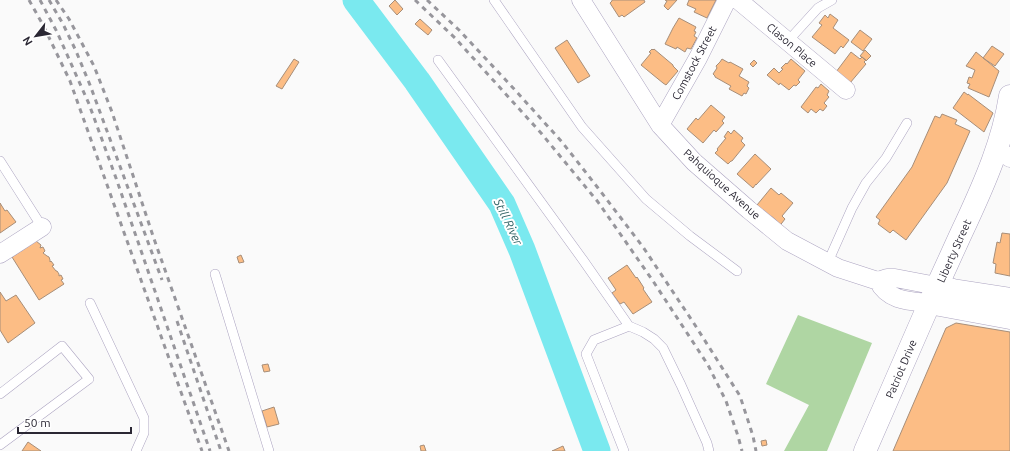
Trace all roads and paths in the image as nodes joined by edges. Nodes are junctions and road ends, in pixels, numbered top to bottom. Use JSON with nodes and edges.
{"nodes":[{"id":1,"x":494,"y":0,"type":"edge"},
{"id":2,"x":581,"y":0,"type":"edge"},
{"id":3,"x":727,"y":0,"type":"edge"},
{"id":4,"x":738,"y":0,"type":"edge"},
{"id":5,"x":832,"y":0,"type":"edge"},
{"id":6,"x":788,"y":41,"type":"junction"},
{"id":7,"x":438,"y":60,"type":"dead end"},
{"id":8,"x":846,"y":90,"type":"dead end"},
{"id":9,"x":1010,"y":96,"type":"edge"},
{"id":10,"x":907,"y":124,"type":"dead end"},
{"id":11,"x":660,"y":125,"type":"junction"},
{"id":12,"x":1004,"y":153,"type":"edge"},
{"id":13,"x":0,"y":161,"type":"edge"},
{"id":14,"x":42,"y":227,"type":"joint"},
{"id":15,"x":0,"y":254,"type":"edge"},
{"id":16,"x":828,"y":262,"type":"junction"},
{"id":17,"x":737,"y":271,"type":"dead end"},
{"id":18,"x":215,"y":274,"type":"dead end"},
{"id":19,"x":933,"y":295,"type":"junction"},
{"id":20,"x":1010,"y":299,"type":"edge"},
{"id":21,"x":90,"y":303,"type":"dead end"},
{"id":22,"x":1010,"y":318,"type":"edge"},
{"id":23,"x":629,"y":326,"type":"junction"},
{"id":24,"x":0,"y":394,"type":"edge"},
{"id":25,"x":0,"y":445,"type":"edge"},
{"id":26,"x":136,"y":451,"type":"edge"},
{"id":27,"x":269,"y":451,"type":"edge"},
{"id":28,"x":624,"y":451,"type":"edge"},
{"id":29,"x":709,"y":451,"type":"edge"},
{"id":30,"x":865,"y":451,"type":"edge"}],
"edges":[{"from":1,"to":17,"type":"lane"},
{"from":2,"to":11,"type":"street","name":"Pahquioque Avenue"},
{"from":3,"to":11,"type":"street","name":"Comstock Street"},
{"from":4,"to":6,"type":"street","name":"Clason Place"},
{"from":5,"to":6,"type":"lane"},
{"from":6,"to":8,"type":"street","name":"Clason Place"},
{"from":7,"to":23,"type":"lane"},
{"from":9,"to":12,"type":"main road","name":"Liberty Street"},
{"from":10,"to":16,"type":"lane"},
{"from":11,"to":16,"type":"street","name":"Pahquioque Avenue"},
{"from":12,"to":19,"type":"main road","name":"Liberty Street"},
{"from":13,"to":14,"type":"lane"},
{"from":14,"to":15,"type":"street"},
{"from":16,"to":19,"type":"street","name":"Pahquioque Avenue"},
{"from":18,"to":27,"type":"lane"},
{"from":19,"to":20,"type":"main road","name":"Liberty Street"},
{"from":19,"to":22,"type":"main road"},
{"from":19,"to":30,"type":"main road","name":"Patriot Drive"},
{"from":21,"to":26,"type":"lane"},
{"from":23,"to":28,"type":"lane"},
{"from":23,"to":29,"type":"lane"},
{"from":24,"to":25,"type":"lane"}]}
